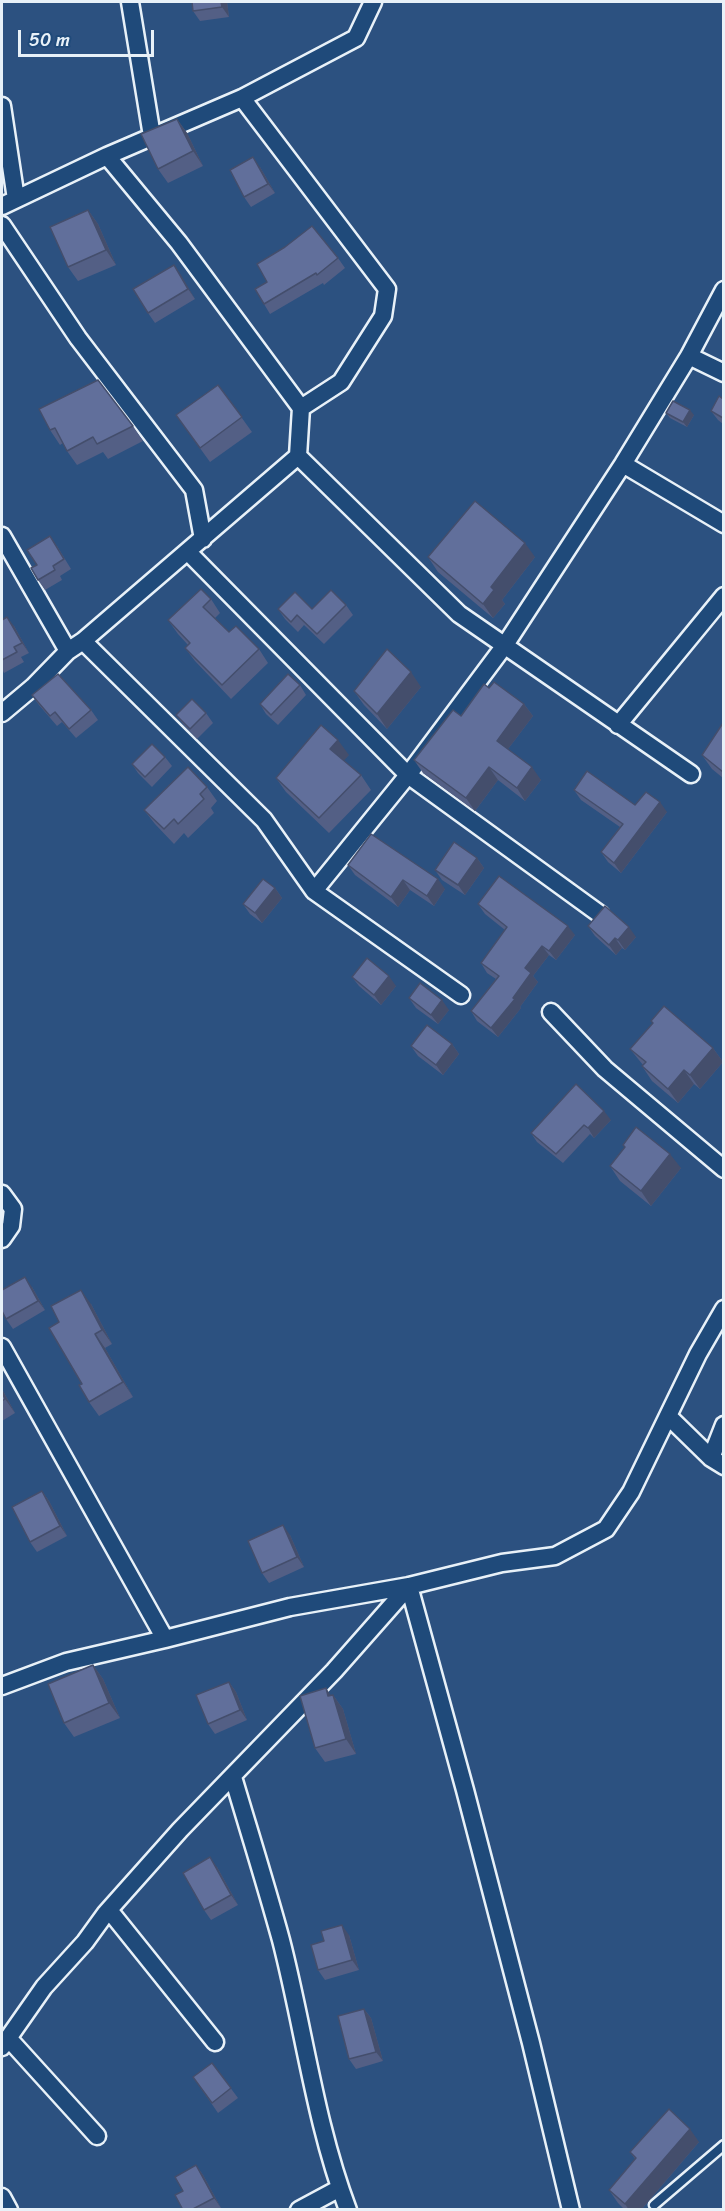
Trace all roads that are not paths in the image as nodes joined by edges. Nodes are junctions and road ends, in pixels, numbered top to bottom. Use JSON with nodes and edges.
{"nodes":[{"id":1,"x":130,"y":2,"type":"edge"},
{"id":2,"x":374,"y":2,"type":"edge"},
{"id":3,"x":242,"y":98,"type":"junction"},
{"id":4,"x":2,"y":106,"type":"edge"},
{"id":5,"x":152,"y":136,"type":"junction"},
{"id":6,"x":108,"y":156,"type":"junction"},
{"id":7,"x":9,"y":202,"type":"edge"},
{"id":8,"x":2,"y":225,"type":"edge"},
{"id":9,"x":723,"y":290,"type":"edge"},
{"id":10,"x":689,"y":356,"type":"junction"},
{"id":11,"x":723,"y":373,"type":"edge"},
{"id":12,"x":301,"y":408,"type":"junction"},
{"id":13,"x":298,"y":456,"type":"junction"},
{"id":14,"x":623,"y":464,"type":"junction"},
{"id":15,"x":723,"y":524,"type":"edge"},
{"id":16,"x":2,"y":537,"type":"edge"},
{"id":17,"x":203,"y":539,"type":"junction"},
{"id":18,"x":188,"y":552,"type":"junction"},
{"id":19,"x":723,"y":596,"type":"edge"},
{"id":20,"x":83,"y":641,"type":"junction"},
{"id":21,"x":505,"y":645,"type":"junction"},
{"id":22,"x":68,"y":651,"type":"junction"},
{"id":23,"x":2,"y":713,"type":"edge"},
{"id":24,"x":618,"y":725,"type":"junction"},
{"id":25,"x":691,"y":774,"type":"dead end"},
{"id":26,"x":408,"y":775,"type":"junction"},
{"id":27,"x":314,"y":891,"type":"junction"},
{"id":28,"x":602,"y":915,"type":"edge"},
{"id":29,"x":461,"y":995,"type":"dead end"},
{"id":30,"x":551,"y":1012,"type":"dead end"},
{"id":31,"x":723,"y":1169,"type":"edge"},
{"id":32,"x":2,"y":1194,"type":"edge"},
{"id":33,"x":2,"y":1239,"type":"edge"},
{"id":34,"x":723,"y":1309,"type":"edge"},
{"id":35,"x":2,"y":1347,"type":"edge"},
{"id":36,"x":668,"y":1416,"type":"junction"},
{"id":37,"x":723,"y":1425,"type":"edge"},
{"id":38,"x":717,"y":1462,"type":"edge"},
{"id":39,"x":409,"y":1586,"type":"junction"},
{"id":40,"x":165,"y":1639,"type":"junction"},
{"id":41,"x":2,"y":1686,"type":"edge"},
{"id":42,"x":233,"y":1777,"type":"junction"},
{"id":43,"x":109,"y":1910,"type":"junction"},
{"id":44,"x":215,"y":2042,"type":"dead end"},
{"id":45,"x":5,"y":2043,"type":"edge"},
{"id":46,"x":97,"y":2136,"type":"dead end"},
{"id":47,"x":723,"y":2145,"type":"edge"},
{"id":48,"x":340,"y":2188,"type":"junction"},
{"id":49,"x":2,"y":2197,"type":"edge"},
{"id":50,"x":654,"y":2205,"type":"dead end"},
{"id":51,"x":570,"y":2209,"type":"edge"},
{"id":52,"x":9,"y":2210,"type":"edge"},
{"id":53,"x":299,"y":2210,"type":"edge"},
{"id":54,"x":348,"y":2210,"type":"edge"}],
"edges":[{"from":1,"to":5,"type":"street"},
{"from":2,"to":3,"type":"street"},
{"from":3,"to":5,"type":"street"},
{"from":3,"to":12,"type":"street"},
{"from":4,"to":7,"type":"street"},
{"from":5,"to":6,"type":"street"},
{"from":6,"to":7,"type":"street"},
{"from":6,"to":12,"type":"street"},
{"from":8,"to":17,"type":"street"},
{"from":9,"to":10,"type":"street"},
{"from":10,"to":11,"type":"street"},
{"from":10,"to":14,"type":"street"},
{"from":12,"to":13,"type":"street"},
{"from":13,"to":17,"type":"street"},
{"from":13,"to":21,"type":"street"},
{"from":14,"to":15,"type":"street"},
{"from":14,"to":21,"type":"street"},
{"from":16,"to":22,"type":"street"},
{"from":17,"to":18,"type":"street"},
{"from":18,"to":20,"type":"street"},
{"from":18,"to":26,"type":"street"},
{"from":19,"to":24,"type":"street"},
{"from":20,"to":22,"type":"street"},
{"from":20,"to":27,"type":"street"},
{"from":21,"to":24,"type":"street"},
{"from":21,"to":26,"type":"street"},
{"from":22,"to":23,"type":"street"},
{"from":24,"to":25,"type":"street"},
{"from":26,"to":27,"type":"street"},
{"from":26,"to":28,"type":"street"},
{"from":27,"to":29,"type":"street"},
{"from":30,"to":31,"type":"street"},
{"from":32,"to":33,"type":"street"},
{"from":34,"to":36,"type":"street"},
{"from":35,"to":40,"type":"street"},
{"from":36,"to":38,"type":"street"},
{"from":36,"to":39,"type":"street"},
{"from":37,"to":38,"type":"street"},
{"from":39,"to":40,"type":"street"},
{"from":39,"to":42,"type":"street"},
{"from":39,"to":51,"type":"street"},
{"from":40,"to":41,"type":"street"},
{"from":42,"to":43,"type":"street"},
{"from":42,"to":48,"type":"street"},
{"from":43,"to":44,"type":"street"},
{"from":43,"to":45,"type":"street"},
{"from":45,"to":46,"type":"street"},
{"from":47,"to":50,"type":"lane"},
{"from":48,"to":53,"type":"street"},
{"from":48,"to":54,"type":"street"},
{"from":49,"to":52,"type":"street"}]}
